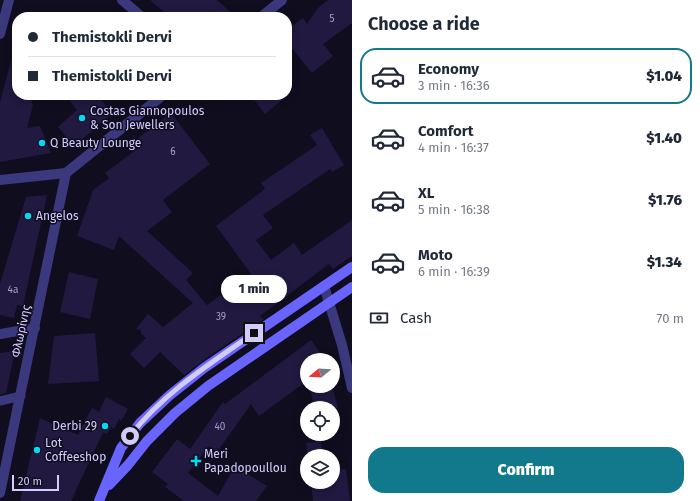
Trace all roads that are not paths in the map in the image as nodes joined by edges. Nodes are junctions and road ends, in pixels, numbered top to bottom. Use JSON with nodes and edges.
{"nodes":[{"id":1,"x":9,"y":0,"type":"edge"},
{"id":2,"x":122,"y":0,"type":"edge"},
{"id":3,"x":282,"y":0,"type":"edge"},
{"id":4,"x":136,"y":12,"type":"edge"},
{"id":5,"x":267,"y":12,"type":"edge"},
{"id":6,"x":0,"y":34,"type":"edge"},
{"id":7,"x":157,"y":100,"type":"edge"},
{"id":8,"x":66,"y":173,"type":"junction"},
{"id":9,"x":0,"y":180,"type":"edge"},
{"id":10,"x":352,"y":267,"type":"edge"},
{"id":11,"x":324,"y":286,"type":"junction"},
{"id":12,"x":352,"y":287,"type":"edge"},
{"id":13,"x":330,"y":302,"type":"junction"},
{"id":14,"x":35,"y":328,"type":"junction"},
{"id":15,"x":0,"y":334,"type":"edge"},
{"id":16,"x":352,"y":388,"type":"edge"},
{"id":17,"x":21,"y":396,"type":"junction"},
{"id":18,"x":0,"y":401,"type":"edge"},
{"id":19,"x":105,"y":489,"type":"junction"},
{"id":20,"x":0,"y":493,"type":"edge"},
{"id":21,"x":99,"y":501,"type":"edge"}],
"edges":[{"from":1,"to":6,"type":"street"},
{"from":2,"to":4,"type":"street"},
{"from":3,"to":5,"type":"street"},
{"from":7,"to":8,"type":"street"},
{"from":8,"to":9,"type":"street"},
{"from":8,"to":14,"type":"street","name":"Φλωρίνης"},
{"from":10,"to":11,"type":"main road"},
{"from":11,"to":13,"type":"street"},
{"from":11,"to":19,"type":"main road"},
{"from":12,"to":13,"type":"main road"},
{"from":13,"to":16,"type":"street"},
{"from":13,"to":19,"type":"main road"},
{"from":14,"to":15,"type":"street"},
{"from":14,"to":17,"type":"street","name":"Φλωρίνης"},
{"from":17,"to":18,"type":"lane"},
{"from":17,"to":20,"type":"street","name":"Φλωρίνης"},
{"from":19,"to":21,"type":"main road"}]}
